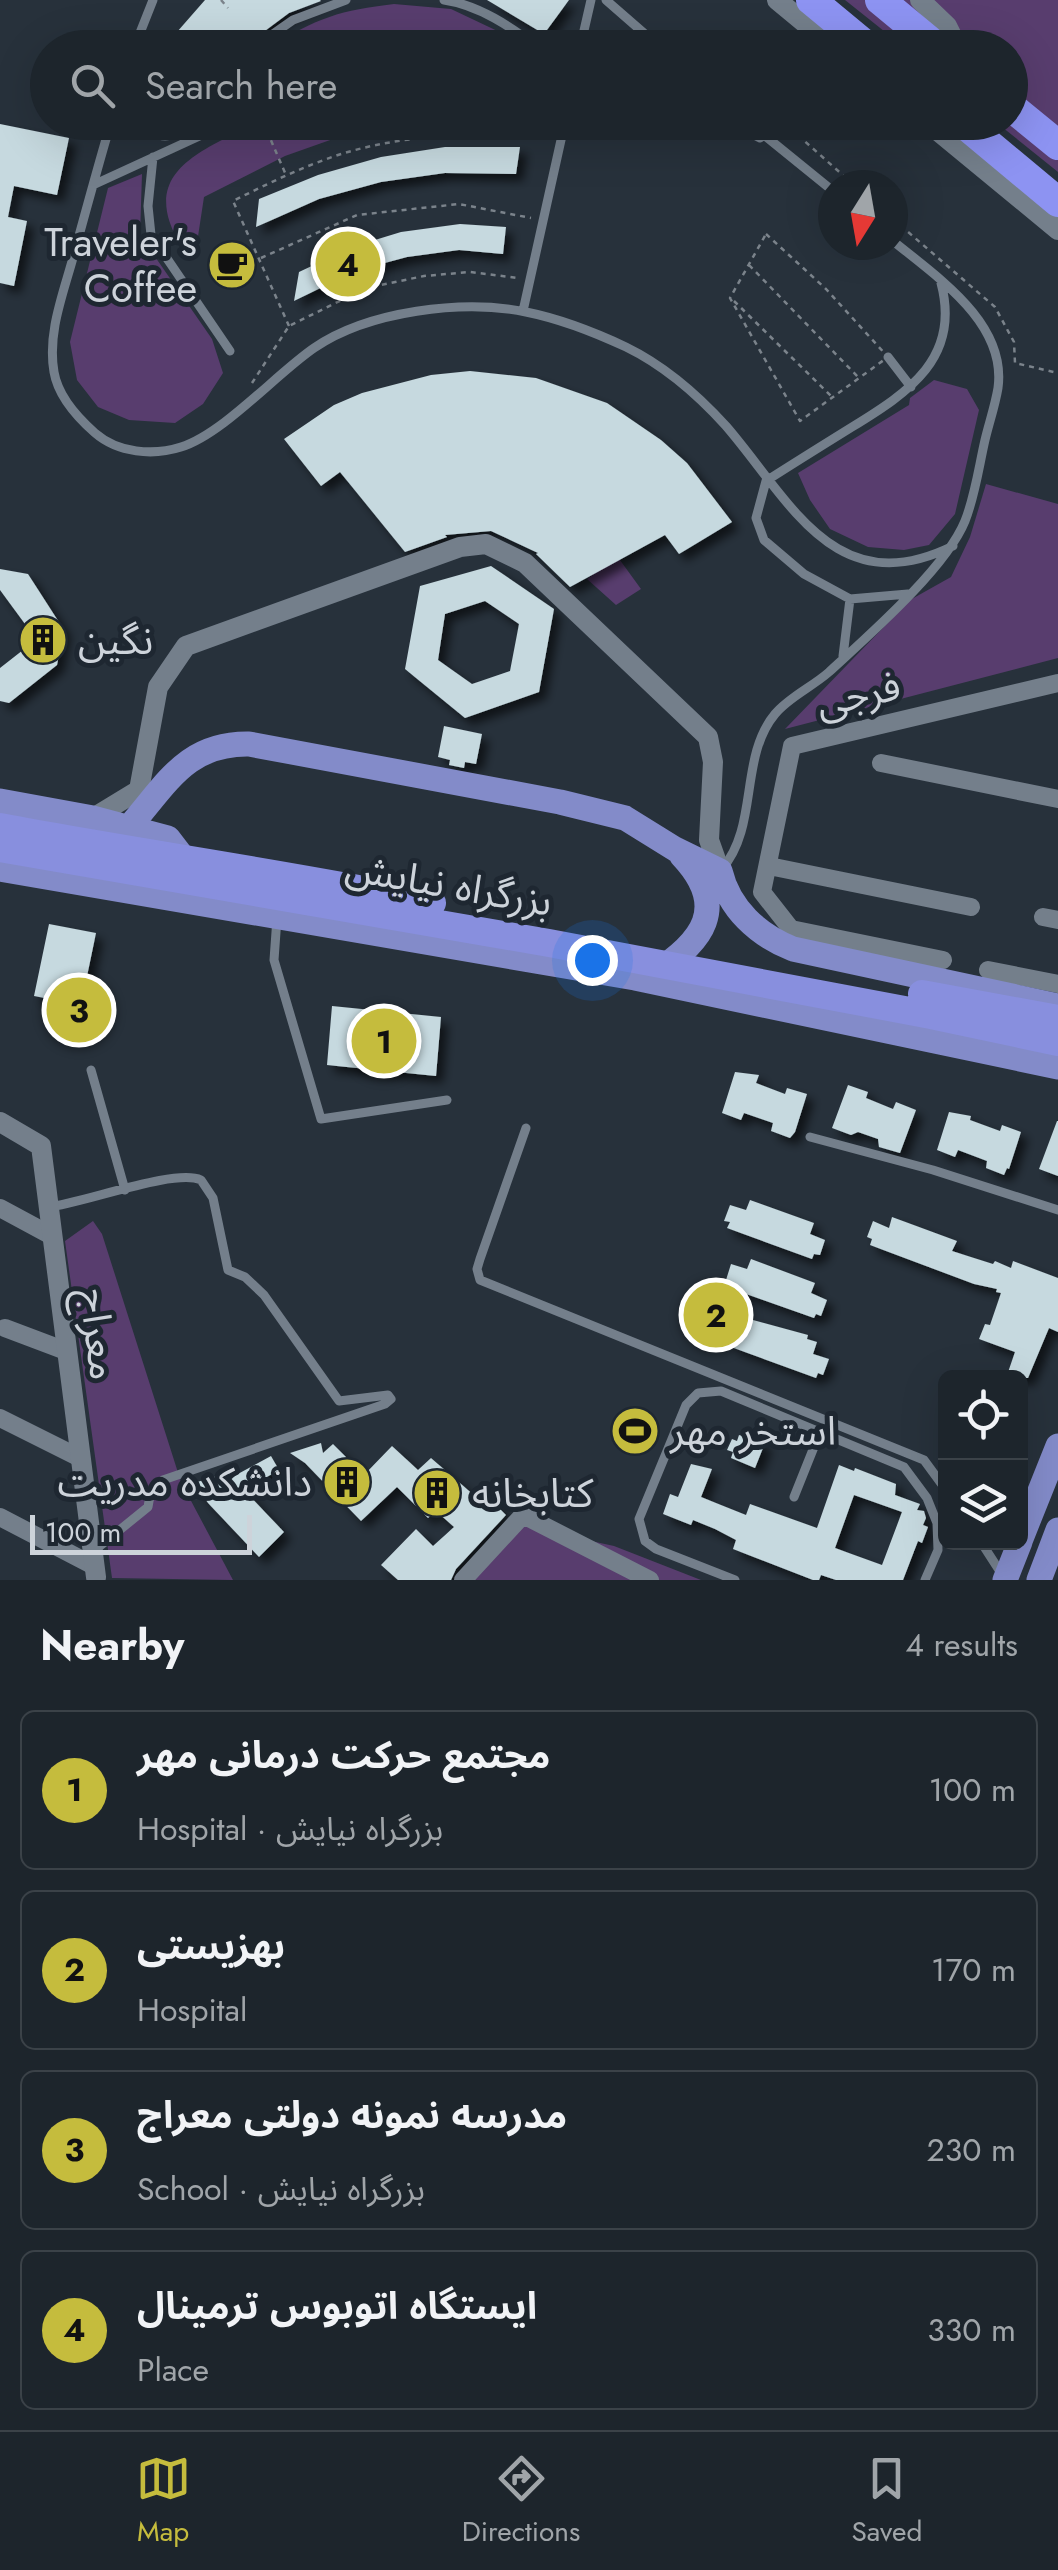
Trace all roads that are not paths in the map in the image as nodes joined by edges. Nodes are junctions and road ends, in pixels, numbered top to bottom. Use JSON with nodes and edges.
{"nodes":[{"id":1,"x":153,"y":0,"type":"edge"},
{"id":2,"x":346,"y":0,"type":"edge"},
{"id":3,"x":444,"y":0,"type":"edge"},
{"id":4,"x":591,"y":0,"type":"edge"},
{"id":5,"x":606,"y":0,"type":"edge"},
{"id":6,"x":777,"y":0,"type":"edge"},
{"id":7,"x":811,"y":0,"type":"edge"},
{"id":8,"x":880,"y":0,"type":"edge"},
{"id":9,"x":920,"y":0,"type":"edge"},
{"id":10,"x":141,"y":30,"type":"edge"},
{"id":11,"x":279,"y":30,"type":"edge"},
{"id":12,"x":513,"y":30,"type":"edge"},
{"id":13,"x":584,"y":30,"type":"edge"},
{"id":14,"x":640,"y":30,"type":"edge"},
{"id":15,"x":814,"y":30,"type":"edge"},
{"id":16,"x":847,"y":30,"type":"edge"},
{"id":17,"x":916,"y":30,"type":"edge"},
{"id":18,"x":948,"y":30,"type":"edge"},
{"id":19,"x":1028,"y":121,"type":"edge"},
{"id":20,"x":106,"y":140,"type":"edge"},
{"id":21,"x":192,"y":140,"type":"edge"},
{"id":22,"x":562,"y":140,"type":"edge"},
{"id":23,"x":764,"y":140,"type":"edge"},
{"id":24,"x":769,"y":140,"type":"edge"},
{"id":25,"x":949,"y":140,"type":"edge"},
{"id":26,"x":984,"y":140,"type":"edge"},
{"id":27,"x":1058,"y":145,"type":"edge"},
{"id":28,"x":776,"y":146,"type":"junction"},
{"id":29,"x":153,"y":158,"type":"junction"},
{"id":30,"x":818,"y":179,"type":"edge"},
{"id":31,"x":93,"y":184,"type":"junction"},
{"id":32,"x":1058,"y":202,"type":"edge"},
{"id":33,"x":1058,"y":230,"type":"edge"},
{"id":34,"x":908,"y":253,"type":"edge"},
{"id":35,"x":940,"y":280,"type":"junction"},
{"id":36,"x":523,"y":311,"type":"junction"},
{"id":37,"x":230,"y":351,"type":"dead end"},
{"id":38,"x":888,"y":358,"type":"road end"},
{"id":39,"x":910,"y":387,"type":"junction"},
{"id":40,"x":766,"y":480,"type":"junction"},
{"id":41,"x":952,"y":546,"type":"junction"},
{"id":42,"x":908,"y":594,"type":"junction"},
{"id":43,"x":850,"y":599,"type":"junction"},
{"id":44,"x":843,"y":658,"type":"junction"},
{"id":45,"x":1058,"y":683,"type":"edge"},
{"id":46,"x":881,"y":762,"type":"dead end"},
{"id":47,"x":1058,"y":799,"type":"edge"},
{"id":48,"x":0,"y":801,"type":"edge"},
{"id":49,"x":93,"y":818,"type":"junction"},
{"id":50,"x":0,"y":827,"type":"edge"},
{"id":51,"x":129,"y":828,"type":"junction"},
{"id":52,"x":0,"y":848,"type":"edge"},
{"id":53,"x":675,"y":849,"type":"junction"},
{"id":54,"x":768,"y":866,"type":"junction"},
{"id":55,"x":0,"y":868,"type":"edge"},
{"id":56,"x":720,"y":871,"type":"junction"},
{"id":57,"x":218,"y":904,"type":"junction"},
{"id":58,"x":971,"y":907,"type":"dead end"},
{"id":59,"x":277,"y":915,"type":"junction"},
{"id":60,"x":942,"y":960,"type":"dead end"},
{"id":61,"x":988,"y":970,"type":"dead end"},
{"id":62,"x":635,"y":978,"type":"junction"},
{"id":63,"x":1058,"y":984,"type":"edge"},
{"id":64,"x":1058,"y":1006,"type":"edge"},
{"id":65,"x":1058,"y":1018,"type":"edge"},
{"id":66,"x":1058,"y":1042,"type":"edge"},
{"id":67,"x":1058,"y":1067,"type":"edge"},
{"id":68,"x":91,"y":1070,"type":"dead end"},
{"id":69,"x":447,"y":1100,"type":"dead end"},
{"id":70,"x":0,"y":1122,"type":"edge"},
{"id":71,"x":526,"y":1128,"type":"dead end"},
{"id":72,"x":810,"y":1137,"type":"dead end"},
{"id":73,"x":125,"y":1190,"type":"junction"},
{"id":74,"x":48,"y":1206,"type":"junction"},
{"id":75,"x":0,"y":1208,"type":"edge"},
{"id":76,"x":1058,"y":1210,"type":"edge"},
{"id":77,"x":52,"y":1236,"type":"junction"},
{"id":78,"x":2,"y":1330,"type":"edge"},
{"id":79,"x":66,"y":1350,"type":"junction"},
{"id":80,"x":0,"y":1418,"type":"edge"},
{"id":81,"x":820,"y":1432,"type":"junction"},
{"id":82,"x":1058,"y":1446,"type":"edge"},
{"id":83,"x":80,"y":1458,"type":"junction"},
{"id":84,"x":938,"y":1479,"type":"edge"},
{"id":85,"x":794,"y":1497,"type":"dead end"},
{"id":86,"x":0,"y":1517,"type":"edge"},
{"id":87,"x":1028,"y":1522,"type":"edge"},
{"id":88,"x":1058,"y":1530,"type":"edge"},
{"id":89,"x":987,"y":1550,"type":"edge"},
{"id":90,"x":1017,"y":1550,"type":"edge"},
{"id":91,"x":95,"y":1571,"type":"edge"},
{"id":92,"x":463,"y":1580,"type":"edge"},
{"id":93,"x":650,"y":1580,"type":"edge"},
{"id":94,"x":735,"y":1580,"type":"edge"},
{"id":95,"x":925,"y":1580,"type":"edge"},
{"id":96,"x":1006,"y":1580,"type":"edge"},
{"id":97,"x":1039,"y":1580,"type":"edge"}],
"edges":[{"from":1,"to":10,"type":"lane"},
{"from":2,"to":11,"type":"lane"},
{"from":3,"to":12,"type":"lane"},
{"from":4,"to":13,"type":"lane"},
{"from":5,"to":14,"type":"lane"},
{"from":6,"to":15,"type":"street"},
{"from":7,"to":16,"type":"highway"},
{"from":8,"to":17,"type":"highway"},
{"from":9,"to":18,"type":"street"},
{"from":19,"to":27,"type":"highway"},
{"from":20,"to":31,"type":"lane"},
{"from":21,"to":29,"type":"lane"},
{"from":22,"to":36,"type":"lane"},
{"from":23,"to":28,"type":"lane"},
{"from":24,"to":28,"type":"lane"},
{"from":25,"to":33,"type":"street"},
{"from":26,"to":32,"type":"highway"},
{"from":28,"to":30,"type":"lane"},
{"from":29,"to":31,"type":"lane"},
{"from":29,"to":37,"type":"lane"},
{"from":31,"to":36,"type":"lane"},
{"from":34,"to":35,"type":"lane"},
{"from":35,"to":39,"type":"lane"},
{"from":35,"to":41,"type":"lane"},
{"from":36,"to":40,"type":"lane"},
{"from":38,"to":39,"type":"lane"},
{"from":39,"to":40,"type":"lane"},
{"from":40,"to":41,"type":"lane"},
{"from":40,"to":43,"type":"lane"},
{"from":41,"to":42,"type":"lane"},
{"from":42,"to":43,"type":"lane"},
{"from":42,"to":44,"type":"lane"},
{"from":43,"to":44,"type":"lane"},
{"from":44,"to":56,"type":"lane"},
{"from":45,"to":54,"type":"street","name":"فرجی"},
{"from":46,"to":47,"type":"street"},
{"from":48,"to":49,"type":"main road"},
{"from":49,"to":51,"type":"main road"},
{"from":49,"to":56,"type":"street"},
{"from":50,"to":65,"type":"highway","name":"بزرگراه نیایش"},
{"from":51,"to":53,"type":"main road"},
{"from":51,"to":57,"type":"main road"},
{"from":52,"to":66,"type":"highway","name":"بزرگراه نیایش"},
{"from":53,"to":56,"type":"main road"},
{"from":53,"to":62,"type":"main road"},
{"from":54,"to":58,"type":"street"},
{"from":54,"to":60,"type":"street"},
{"from":55,"to":57,"type":"main road"},
{"from":56,"to":64,"type":"main road"},
{"from":57,"to":59,"type":"main road"},
{"from":59,"to":62,"type":"main road"},
{"from":59,"to":69,"type":"lane"},
{"from":61,"to":63,"type":"street"},
{"from":62,"to":67,"type":"main road"},
{"from":68,"to":73,"type":"lane"},
{"from":70,"to":74,"type":"street","name":"معراج"},
{"from":71,"to":84,"type":"lane"},
{"from":72,"to":76,"type":"lane"},
{"from":73,"to":74,"type":"lane"},
{"from":73,"to":91,"type":"lane"},
{"from":74,"to":77,"type":"street","name":"معراج"},
{"from":75,"to":77,"type":"street"},
{"from":77,"to":79,"type":"street","name":"معراج"},
{"from":78,"to":79,"type":"street"},
{"from":79,"to":83,"type":"street","name":"معراج"},
{"from":80,"to":83,"type":"street"},
{"from":81,"to":85,"type":"lane"},
{"from":81,"to":94,"type":"lane"},
{"from":81,"to":95,"type":"lane"},
{"from":82,"to":87,"type":"main road"},
{"from":83,"to":91,"type":"street","name":"معراج"},
{"from":86,"to":91,"type":"street"},
{"from":88,"to":97,"type":"main road"},
{"from":89,"to":96,"type":"lane"},
{"from":90,"to":96,"type":"main road"},
{"from":92,"to":93,"type":"street"}]}
